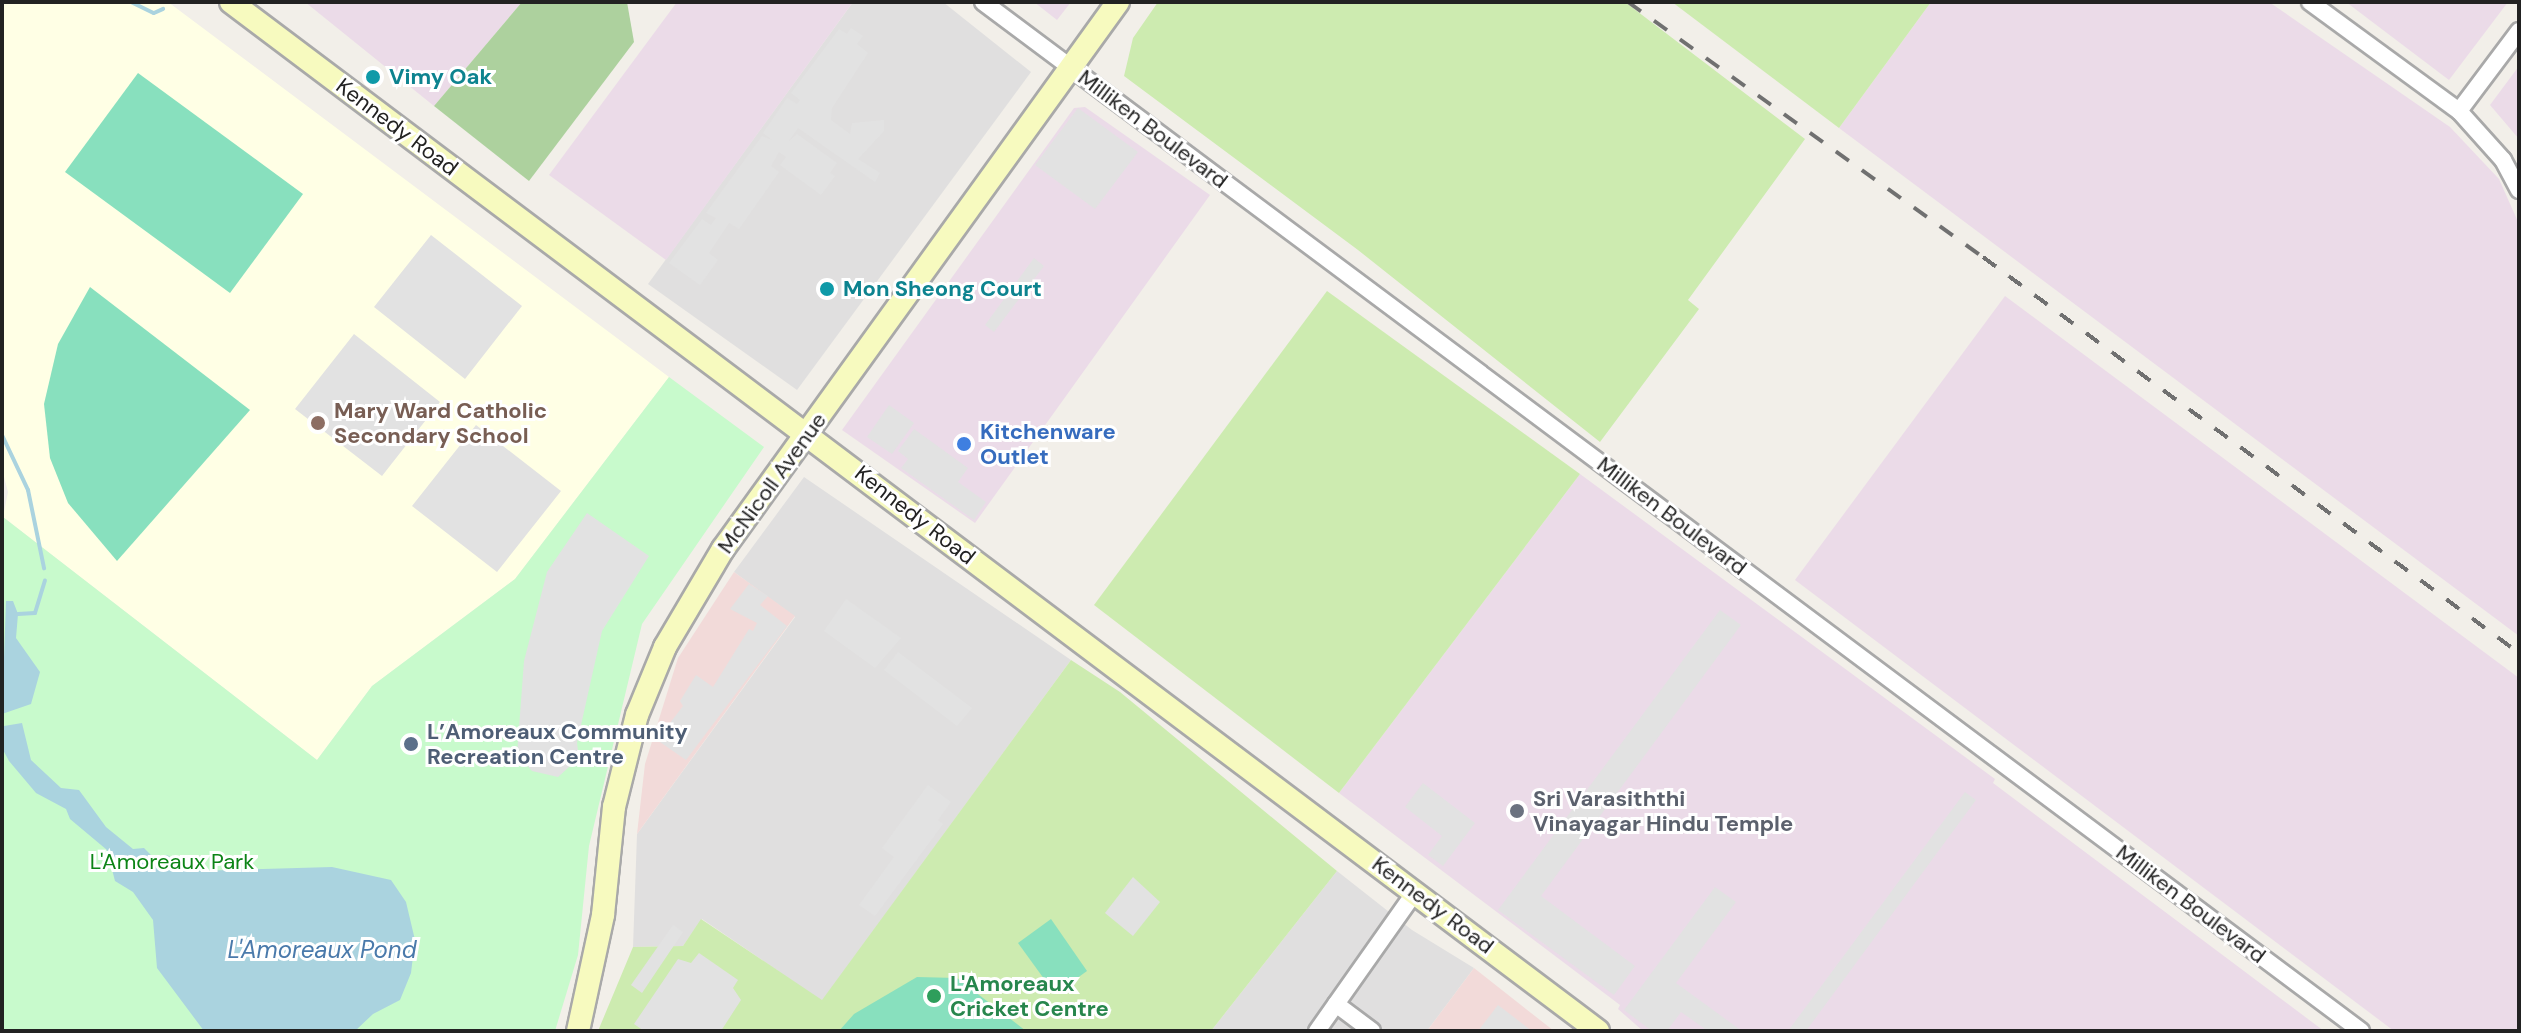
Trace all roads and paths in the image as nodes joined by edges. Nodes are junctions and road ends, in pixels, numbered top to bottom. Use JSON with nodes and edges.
{"nodes":[{"id":1,"x":231,"y":2,"type":"edge"},
{"id":2,"x":983,"y":2,"type":"edge"},
{"id":3,"x":1118,"y":2,"type":"edge"},
{"id":4,"x":2310,"y":2,"type":"edge"},
{"id":5,"x":2519,"y":31,"type":"edge"},
{"id":6,"x":1070,"y":66,"type":"junction"},
{"id":7,"x":2459,"y":111,"type":"junction"},
{"id":8,"x":2519,"y":190,"type":"edge"},
{"id":9,"x":808,"y":433,"type":"junction"},
{"id":10,"x":1415,"y":892,"type":"junction"},
{"id":11,"x":1336,"y":1004,"type":"junction"},
{"id":12,"x":578,"y":1031,"type":"edge"},
{"id":13,"x":1317,"y":1031,"type":"edge"},
{"id":14,"x":1372,"y":1031,"type":"edge"},
{"id":15,"x":1598,"y":1031,"type":"edge"},
{"id":16,"x":2361,"y":1031,"type":"edge"}],
"edges":[{"from":1,"to":9,"type":"main road","name":"Kennedy Road"},
{"from":2,"to":6,"type":"street","name":"Milliken Boulevard"},
{"from":3,"to":6,"type":"main road","name":"McNicoll Avenue"},
{"from":4,"to":7,"type":"street"},
{"from":5,"to":7,"type":"street"},
{"from":6,"to":9,"type":"main road","name":"McNicoll Avenue"},
{"from":6,"to":16,"type":"street","name":"Milliken Boulevard"},
{"from":7,"to":8,"type":"street"},
{"from":9,"to":10,"type":"main road","name":"Kennedy Road"},
{"from":9,"to":12,"type":"main road","name":"McNicoll Avenue"},
{"from":10,"to":11,"type":"street"},
{"from":10,"to":15,"type":"main road","name":"Kennedy Road"},
{"from":11,"to":13,"type":"street"},
{"from":11,"to":14,"type":"street"}]}
